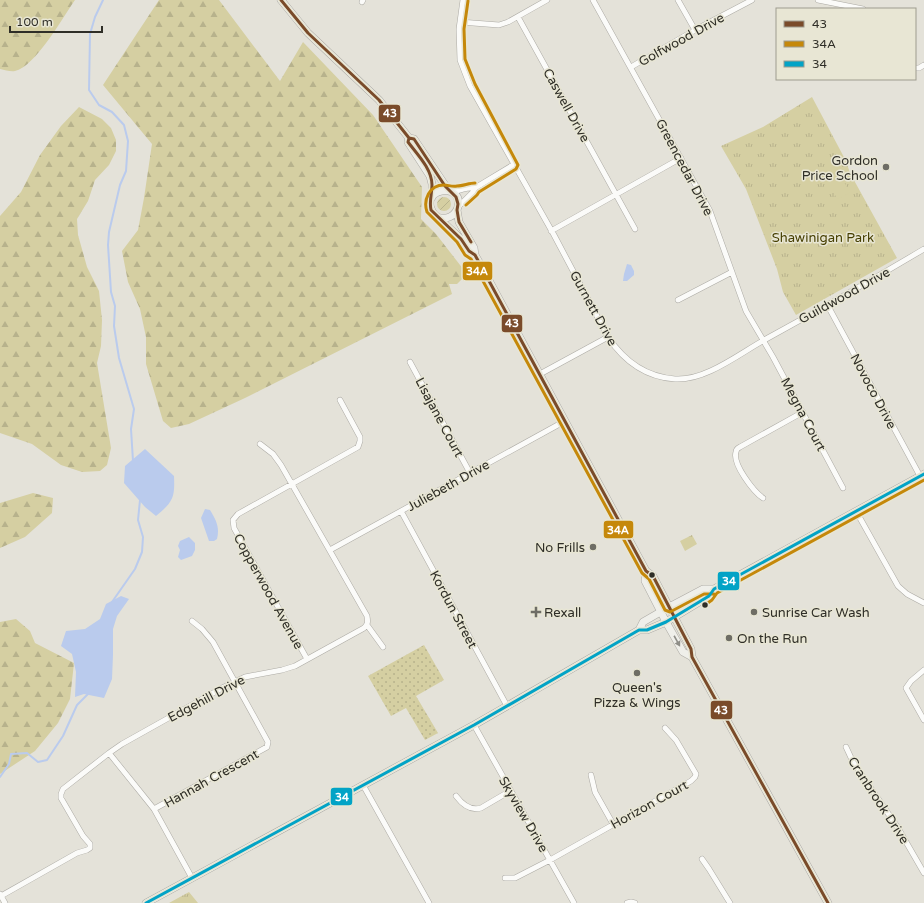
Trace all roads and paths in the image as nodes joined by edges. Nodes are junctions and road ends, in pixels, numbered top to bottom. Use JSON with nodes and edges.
{"nodes":[{"id":1,"x":281,"y":0,"type":"edge"},
{"id":2,"x":463,"y":0,"type":"edge"},
{"id":3,"x":547,"y":0,"type":"edge"},
{"id":4,"x":593,"y":0,"type":"edge"},
{"id":5,"x":678,"y":0,"type":"edge"},
{"id":6,"x":752,"y":0,"type":"edge"},
{"id":7,"x":818,"y":0,"type":"edge"},
{"id":8,"x":858,"y":8,"type":"edge"},
{"id":9,"x":518,"y":17,"type":"junction"},
{"id":10,"x":460,"y":22,"type":"junction"},
{"id":11,"x":695,"y":30,"type":"junction"},
{"id":12,"x":631,"y":67,"type":"junction"},
{"id":13,"x":409,"y":138,"type":"junction"},
{"id":14,"x":681,"y":158,"type":"junction"},
{"id":15,"x":513,"y":165,"type":"junction"},
{"id":16,"x":475,"y":188,"type":"junction"},
{"id":17,"x":450,"y":191,"type":"junction"},
{"id":18,"x":616,"y":194,"type":"junction"},
{"id":19,"x":432,"y":197,"type":"junction"},
{"id":20,"x":457,"y":208,"type":"junction"},
{"id":21,"x":437,"y":217,"type":"junction"},
{"id":22,"x":635,"y":229,"type":"dead end"},
{"id":23,"x":551,"y":231,"type":"junction"},
{"id":24,"x":924,"y":249,"type":"edge"},
{"id":25,"x":475,"y":255,"type":"junction"},
{"id":26,"x":732,"y":272,"type":"junction"},
{"id":27,"x":678,"y":300,"type":"dead end"},
{"id":28,"x":828,"y":306,"type":"junction"},
{"id":29,"x":608,"y":338,"type":"junction"},
{"id":30,"x":764,"y":340,"type":"junction"},
{"id":31,"x":410,"y":362,"type":"dead end"},
{"id":32,"x":540,"y":374,"type":"junction"},
{"id":33,"x":340,"y":400,"type":"dead end"},
{"id":34,"x":803,"y":412,"type":"junction"},
{"id":35,"x":565,"y":421,"type":"junction"},
{"id":36,"x":260,"y":444,"type":"dead end"},
{"id":37,"x":470,"y":473,"type":"junction"},
{"id":38,"x":922,"y":475,"type":"edge"},
{"id":39,"x":292,"y":484,"type":"junction"},
{"id":40,"x":843,"y":488,"type":"dead end"},
{"id":41,"x":763,"y":498,"type":"dead end"},
{"id":42,"x":401,"y":511,"type":"junction"},
{"id":43,"x":856,"y":511,"type":"junction"},
{"id":44,"x":330,"y":550,"type":"junction"},
{"id":45,"x":646,"y":571,"type":"junction"},
{"id":46,"x":714,"y":589,"type":"junction"},
{"id":47,"x":924,"y":603,"type":"edge"},
{"id":48,"x":669,"y":607,"type":"junction"},
{"id":49,"x":661,"y":612,"type":"junction"},
{"id":50,"x":675,"y":616,"type":"junction"},
{"id":51,"x":192,"y":621,"type":"dead end"},
{"id":52,"x":666,"y":622,"type":"junction"},
{"id":53,"x":367,"y":625,"type":"junction"},
{"id":54,"x":639,"y":630,"type":"junction"},
{"id":55,"x":383,"y":647,"type":"dead end"},
{"id":56,"x":692,"y":657,"type":"junction"},
{"id":57,"x":307,"y":660,"type":"junction"},
{"id":58,"x":924,"y":670,"type":"edge"},
{"id":59,"x":235,"y":682,"type":"junction"},
{"id":60,"x":507,"y":706,"type":"junction"},
{"id":61,"x":924,"y":720,"type":"edge"},
{"id":62,"x":474,"y":725,"type":"junction"},
{"id":63,"x":665,"y":728,"type":"dead end"},
{"id":64,"x":846,"y":747,"type":"dead end"},
{"id":65,"x":109,"y":753,"type":"junction"},
{"id":66,"x":590,"y":775,"type":"dead end"},
{"id":67,"x":363,"y":785,"type":"junction"},
{"id":68,"x":510,"y":791,"type":"junction"},
{"id":69,"x":456,"y":796,"type":"dead end"},
{"id":70,"x":154,"y":810,"type":"junction"},
{"id":71,"x":613,"y":824,"type":"junction"},
{"id":72,"x":702,"y":859,"type":"dead end"},
{"id":73,"x":550,"y":860,"type":"junction"},
{"id":74,"x":924,"y":873,"type":"edge"},
{"id":75,"x":192,"y":878,"type":"junction"},
{"id":76,"x":505,"y":878,"type":"dead end"},
{"id":77,"x":0,"y":895,"type":"edge"},
{"id":78,"x":5,"y":903,"type":"edge"},
{"id":79,"x":146,"y":903,"type":"edge"},
{"id":80,"x":429,"y":903,"type":"edge"},
{"id":81,"x":574,"y":903,"type":"edge"},
{"id":82,"x":627,"y":903,"type":"edge"},
{"id":83,"x":635,"y":903,"type":"edge"},
{"id":84,"x":730,"y":903,"type":"edge"},
{"id":85,"x":828,"y":903,"type":"edge"}],
"edges":[{"from":1,"to":13,"type":"main road"},
{"from":2,"to":10,"type":"street","name":"Gurnett Drive"},
{"from":3,"to":9,"type":"street"},
{"from":4,"to":12,"type":"street","name":"Greencedar Drive"},
{"from":5,"to":11,"type":"street"},
{"from":6,"to":11,"type":"street","name":"Golfwood Drive"},
{"from":7,"to":8,"type":"street"},
{"from":9,"to":10,"type":"street"},
{"from":9,"to":18,"type":"street","name":"Caswell Drive"},
{"from":10,"to":15,"type":"street","name":"Gurnett Drive"},
{"from":11,"to":12,"type":"street","name":"Golfwood Drive"},
{"from":12,"to":14,"type":"street","name":"Greencedar Drive"},
{"from":13,"to":17,"type":"main road"},
{"from":13,"to":19,"type":"main road"},
{"from":14,"to":18,"type":"street"},
{"from":14,"to":26,"type":"street","name":"Greencedar Drive"},
{"from":15,"to":16,"type":"street"},
{"from":15,"to":23,"type":"street","name":"Gurnett Drive"},
{"from":16,"to":17,"type":"street"},
{"from":16,"to":20,"type":"street"},
{"from":17,"to":19,"type":"main road"},
{"from":17,"to":20,"type":"main road"},
{"from":18,"to":22,"type":"street","name":"Caswell Drive"},
{"from":18,"to":23,"type":"street"},
{"from":19,"to":21,"type":"main road"},
{"from":20,"to":21,"type":"main road"},
{"from":20,"to":25,"type":"main road"},
{"from":21,"to":25,"type":"main road"},
{"from":23,"to":29,"type":"street","name":"Gurnett Drive"},
{"from":24,"to":28,"type":"street","name":"Guildwood Drive"},
{"from":25,"to":32,"type":"main road"},
{"from":26,"to":27,"type":"street"},
{"from":26,"to":30,"type":"street","name":"Greencedar Drive"},
{"from":28,"to":30,"type":"street","name":"Guildwood Drive"},
{"from":28,"to":38,"type":"street","name":"Novoco Drive"},
{"from":29,"to":30,"type":"street","name":"Gurnett Drive"},
{"from":29,"to":32,"type":"street"},
{"from":30,"to":34,"type":"street","name":"Megna Court"},
{"from":31,"to":37,"type":"street","name":"Lisajane Court"},
{"from":32,"to":35,"type":"main road"},
{"from":33,"to":39,"type":"street"},
{"from":34,"to":40,"type":"street","name":"Megna Court"},
{"from":34,"to":41,"type":"street"},
{"from":35,"to":37,"type":"street","name":"Juliebeth Drive"},
{"from":35,"to":45,"type":"main road"},
{"from":36,"to":39,"type":"street"},
{"from":37,"to":42,"type":"street","name":"Juliebeth Drive"},
{"from":38,"to":43,"type":"main road"},
{"from":39,"to":44,"type":"street"},
{"from":39,"to":57,"type":"street","name":"Copperwood Avenue"},
{"from":42,"to":44,"type":"street","name":"Juliebeth Drive"},
{"from":42,"to":60,"type":"street","name":"Kordun Street"},
{"from":43,"to":46,"type":"main road"},
{"from":43,"to":47,"type":"street"},
{"from":44,"to":53,"type":"street"},
{"from":45,"to":48,"type":"main road"},
{"from":45,"to":49,"type":"main road"},
{"from":46,"to":48,"type":"main road"},
{"from":46,"to":50,"type":"main road"},
{"from":48,"to":49,"type":"main road"},
{"from":48,"to":50,"type":"main road"},
{"from":49,"to":52,"type":"main road"},
{"from":49,"to":54,"type":"main road"},
{"from":50,"to":52,"type":"main road"},
{"from":50,"to":56,"type":"main road"},
{"from":51,"to":59,"type":"street"},
{"from":52,"to":54,"type":"main road"},
{"from":52,"to":56,"type":"main road","one_way":true},
{"from":53,"to":55,"type":"street"},
{"from":53,"to":57,"type":"street","name":"Edgehill Drive"},
{"from":54,"to":60,"type":"main road"},
{"from":56,"to":85,"type":"main road"},
{"from":57,"to":59,"type":"street","name":"Edgehill Drive"},
{"from":58,"to":61,"type":"street"},
{"from":59,"to":65,"type":"street","name":"Edgehill Drive"},
{"from":59,"to":70,"type":"street","name":"Hannah Crescent"},
{"from":60,"to":62,"type":"main road"},
{"from":62,"to":67,"type":"main road"},
{"from":62,"to":68,"type":"street","name":"Skyview Drive"},
{"from":63,"to":71,"type":"street","name":"Horizon Court"},
{"from":64,"to":74,"type":"street","name":"Cranbrook Drive"},
{"from":65,"to":70,"type":"street"},
{"from":65,"to":77,"type":"street","name":"Edgehill Drive"},
{"from":66,"to":71,"type":"street"},
{"from":67,"to":75,"type":"main road"},
{"from":67,"to":80,"type":"street"},
{"from":68,"to":69,"type":"street"},
{"from":68,"to":73,"type":"street","name":"Skyview Drive"},
{"from":70,"to":75,"type":"street"},
{"from":71,"to":73,"type":"street","name":"Horizon Court"},
{"from":72,"to":84,"type":"street"},
{"from":73,"to":76,"type":"street","name":"Horizon Court"},
{"from":73,"to":81,"type":"street","name":"Skyview Drive"},
{"from":75,"to":79,"type":"main road"},
{"from":77,"to":78,"type":"street"},
{"from":82,"to":83,"type":"street"}]}
